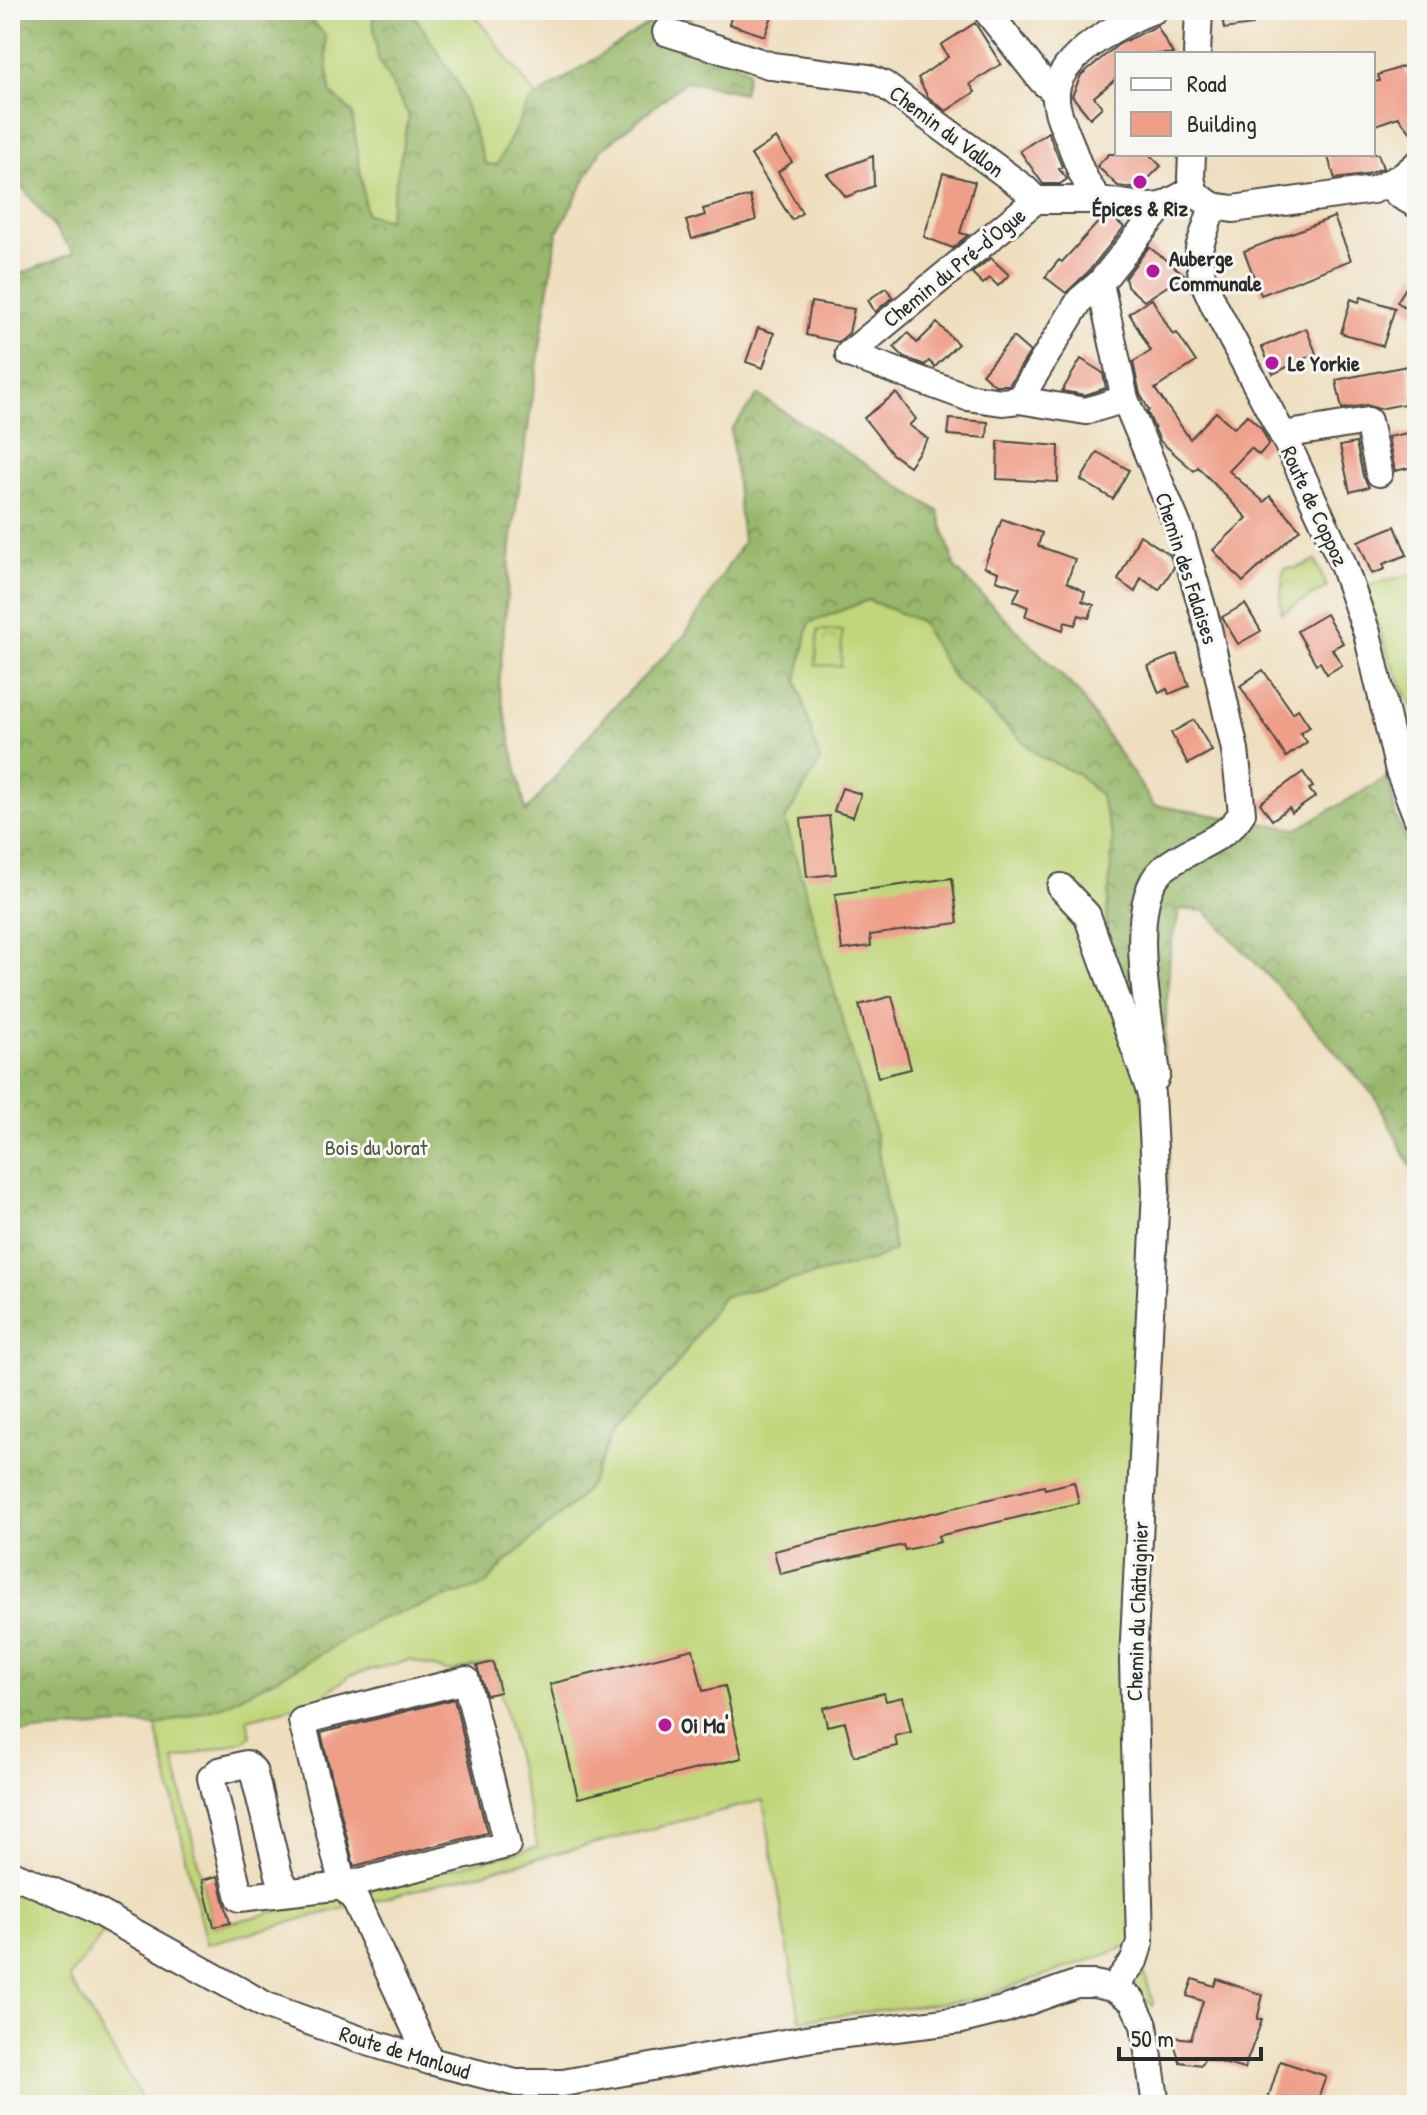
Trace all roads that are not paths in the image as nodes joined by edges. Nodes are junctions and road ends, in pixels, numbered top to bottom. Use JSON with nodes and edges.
{"nodes":[{"id":1,"x":986,"y":10,"type":"edge"},
{"id":2,"x":1154,"y":10,"type":"edge"},
{"id":3,"x":1199,"y":10,"type":"edge"},
{"id":4,"x":1121,"y":17,"type":"edge"},
{"id":5,"x":666,"y":32,"type":"dead end"},
{"id":6,"x":1197,"y":52,"type":"edge"},
{"id":7,"x":1056,"y":93,"type":"junction"},
{"id":8,"x":1192,"y":156,"type":"edge"},
{"id":9,"x":1417,"y":164,"type":"edge"},
{"id":10,"x":1388,"y":184,"type":"junction"},
{"id":11,"x":1203,"y":198,"type":"junction"},
{"id":12,"x":1036,"y":200,"type":"junction"},
{"id":13,"x":1100,"y":200,"type":"junction"},
{"id":14,"x":1417,"y":205,"type":"edge"},
{"id":15,"x":1162,"y":206,"type":"junction"},
{"id":16,"x":1100,"y":283,"type":"junction"},
{"id":17,"x":1125,"y":399,"type":"junction"},
{"id":18,"x":1019,"y":400,"type":"junction"},
{"id":19,"x":1283,"y":435,"type":"junction"},
{"id":20,"x":1379,"y":473,"type":"dead end"},
{"id":21,"x":1242,"y":813,"type":"joint"},
{"id":22,"x":1417,"y":817,"type":"edge"},
{"id":23,"x":1061,"y":887,"type":"dead end"},
{"id":24,"x":1151,"y":1094,"type":"junction"},
{"id":25,"x":10,"y":1873,"type":"edge"},
{"id":26,"x":343,"y":1886,"type":"junction"},
{"id":27,"x":288,"y":1892,"type":"junction"},
{"id":28,"x":1113,"y":1988,"type":"junction"},
{"id":29,"x":430,"y":2061,"type":"junction"},
{"id":30,"x":1156,"y":2105,"type":"edge"}],
"edges":[{"from":1,"to":7,"type":"street"},
{"from":2,"to":4,"type":"street"},
{"from":3,"to":6,"type":"street"},
{"from":4,"to":7,"type":"street"},
{"from":5,"to":12,"type":"street","name":"Chemin du Vallon"},
{"from":7,"to":13,"type":"street"},
{"from":8,"to":11,"type":"street"},
{"from":9,"to":10,"type":"street"},
{"from":10,"to":11,"type":"street"},
{"from":10,"to":14,"type":"street"},
{"from":11,"to":15,"type":"street"},
{"from":11,"to":19,"type":"street","name":"Route de Coppoz"},
{"from":12,"to":13,"type":"street","name":"Chemin du Pré-d'Ogue"},
{"from":12,"to":18,"type":"street","name":"Chemin du Pré-d'Ogue"},
{"from":13,"to":15,"type":"street","name":"Chemin du Pré-d'Ogue"},
{"from":15,"to":16,"type":"street"},
{"from":16,"to":17,"type":"street","name":"Chemin des Falaises"},
{"from":16,"to":18,"type":"street"},
{"from":17,"to":18,"type":"street"},
{"from":17,"to":21,"type":"street","name":"Chemin des Falaises"},
{"from":19,"to":20,"type":"street"},
{"from":19,"to":22,"type":"street","name":"Route de Coppoz"},
{"from":21,"to":24,"type":"street","name":"Chemin du Châtaignier"},
{"from":23,"to":24,"type":"street","name":"Chemin du Châtaignier"},
{"from":24,"to":28,"type":"street","name":"Chemin du Châtaignier"},
{"from":25,"to":29,"type":"street","name":"Route de Manloud"},
{"from":26,"to":26,"type":"street"},
{"from":26,"to":27,"type":"street"},
{"from":26,"to":29,"type":"street"},
{"from":27,"to":27,"type":"street"},
{"from":28,"to":29,"type":"street","name":"Route de Manloud"},
{"from":28,"to":30,"type":"street"}]}
